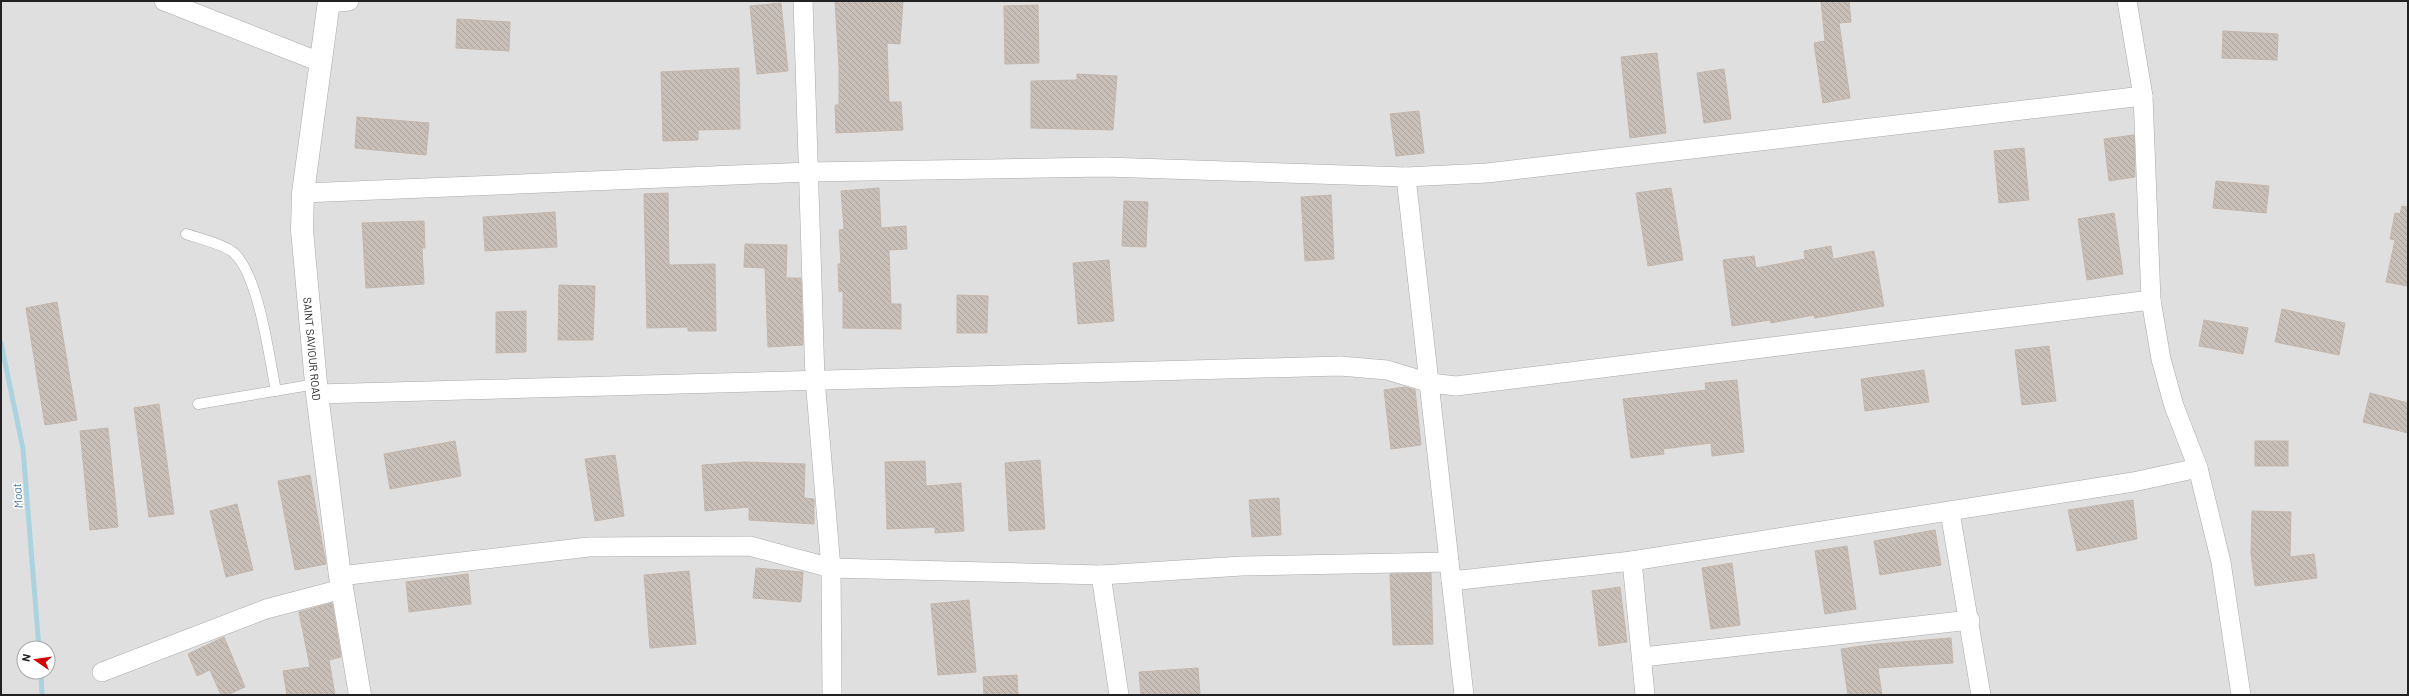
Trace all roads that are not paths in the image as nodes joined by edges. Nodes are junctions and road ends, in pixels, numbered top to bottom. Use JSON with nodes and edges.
{"nodes":[{"id":1,"x":164,"y":1,"type":"edge"},
{"id":2,"x":803,"y":1,"type":"edge"},
{"id":3,"x":2127,"y":1,"type":"edge"},
{"id":4,"x":335,"y":2,"type":"edge"},
{"id":5,"x":320,"y":62,"type":"junction"},
{"id":6,"x":2143,"y":96,"type":"junction"},
{"id":7,"x":808,"y":172,"type":"junction"},
{"id":8,"x":1406,"y":177,"type":"junction"},
{"id":9,"x":303,"y":193,"type":"junction"},
{"id":10,"x":186,"y":234,"type":"dead end"},
{"id":11,"x":2151,"y":300,"type":"junction"},
{"id":12,"x":815,"y":379,"type":"junction"},
{"id":13,"x":1430,"y":383,"type":"junction"},
{"id":14,"x":317,"y":389,"type":"junction"},
{"id":15,"x":276,"y":391,"type":"junction"},
{"id":16,"x":198,"y":404,"type":"dead end"},
{"id":17,"x":2198,"y":468,"type":"junction"},
{"id":18,"x":1950,"y":512,"type":"junction"},
{"id":19,"x":1632,"y":561,"type":"junction"},
{"id":20,"x":1449,"y":562,"type":"junction"},
{"id":21,"x":831,"y":568,"type":"junction"},
{"id":22,"x":1101,"y":575,"type":"junction"},
{"id":23,"x":1451,"y":581,"type":"junction"},
{"id":24,"x":341,"y":582,"type":"junction"},
{"id":25,"x":1970,"y":620,"type":"junction"},
{"id":26,"x":1643,"y":657,"type":"junction"},
{"id":27,"x":102,"y":672,"type":"dead end"},
{"id":28,"x":360,"y":695,"type":"edge"},
{"id":29,"x":832,"y":695,"type":"edge"},
{"id":30,"x":1119,"y":695,"type":"edge"},
{"id":31,"x":1464,"y":695,"type":"edge"},
{"id":32,"x":1646,"y":695,"type":"edge"},
{"id":33,"x":1981,"y":695,"type":"edge"},
{"id":34,"x":2241,"y":695,"type":"edge"}],
"edges":[{"from":1,"to":5,"type":"street"},
{"from":2,"to":7,"type":"street"},
{"from":3,"to":6,"type":"street"},
{"from":4,"to":5,"type":"street","name":"SAINT SAVIOUR ROAD"},
{"from":5,"to":9,"type":"street","name":"SAINT SAVIOUR ROAD"},
{"from":6,"to":8,"type":"street"},
{"from":6,"to":11,"type":"street"},
{"from":7,"to":8,"type":"street"},
{"from":7,"to":9,"type":"street"},
{"from":7,"to":12,"type":"street"},
{"from":8,"to":13,"type":"street"},
{"from":9,"to":14,"type":"street","name":"SAINT SAVIOUR ROAD"},
{"from":10,"to":15,"type":"lane"},
{"from":11,"to":13,"type":"street"},
{"from":11,"to":17,"type":"street"},
{"from":12,"to":13,"type":"street"},
{"from":12,"to":14,"type":"street"},
{"from":12,"to":21,"type":"street"},
{"from":13,"to":20,"type":"street"},
{"from":14,"to":15,"type":"lane"},
{"from":14,"to":24,"type":"street","name":"SAINT SAVIOUR ROAD"},
{"from":15,"to":16,"type":"lane"},
{"from":17,"to":18,"type":"street"},
{"from":17,"to":34,"type":"street"},
{"from":18,"to":19,"type":"street"},
{"from":18,"to":25,"type":"street"},
{"from":19,"to":23,"type":"street"},
{"from":19,"to":26,"type":"street"},
{"from":20,"to":22,"type":"street"},
{"from":20,"to":23,"type":"street"},
{"from":21,"to":22,"type":"street"},
{"from":21,"to":24,"type":"street"},
{"from":21,"to":29,"type":"street"},
{"from":22,"to":30,"type":"street"},
{"from":23,"to":31,"type":"street"},
{"from":24,"to":27,"type":"street"},
{"from":24,"to":28,"type":"street","name":"SAINT SAVIOUR ROAD"},
{"from":25,"to":26,"type":"street"},
{"from":25,"to":33,"type":"street"},
{"from":26,"to":32,"type":"street"}]}
